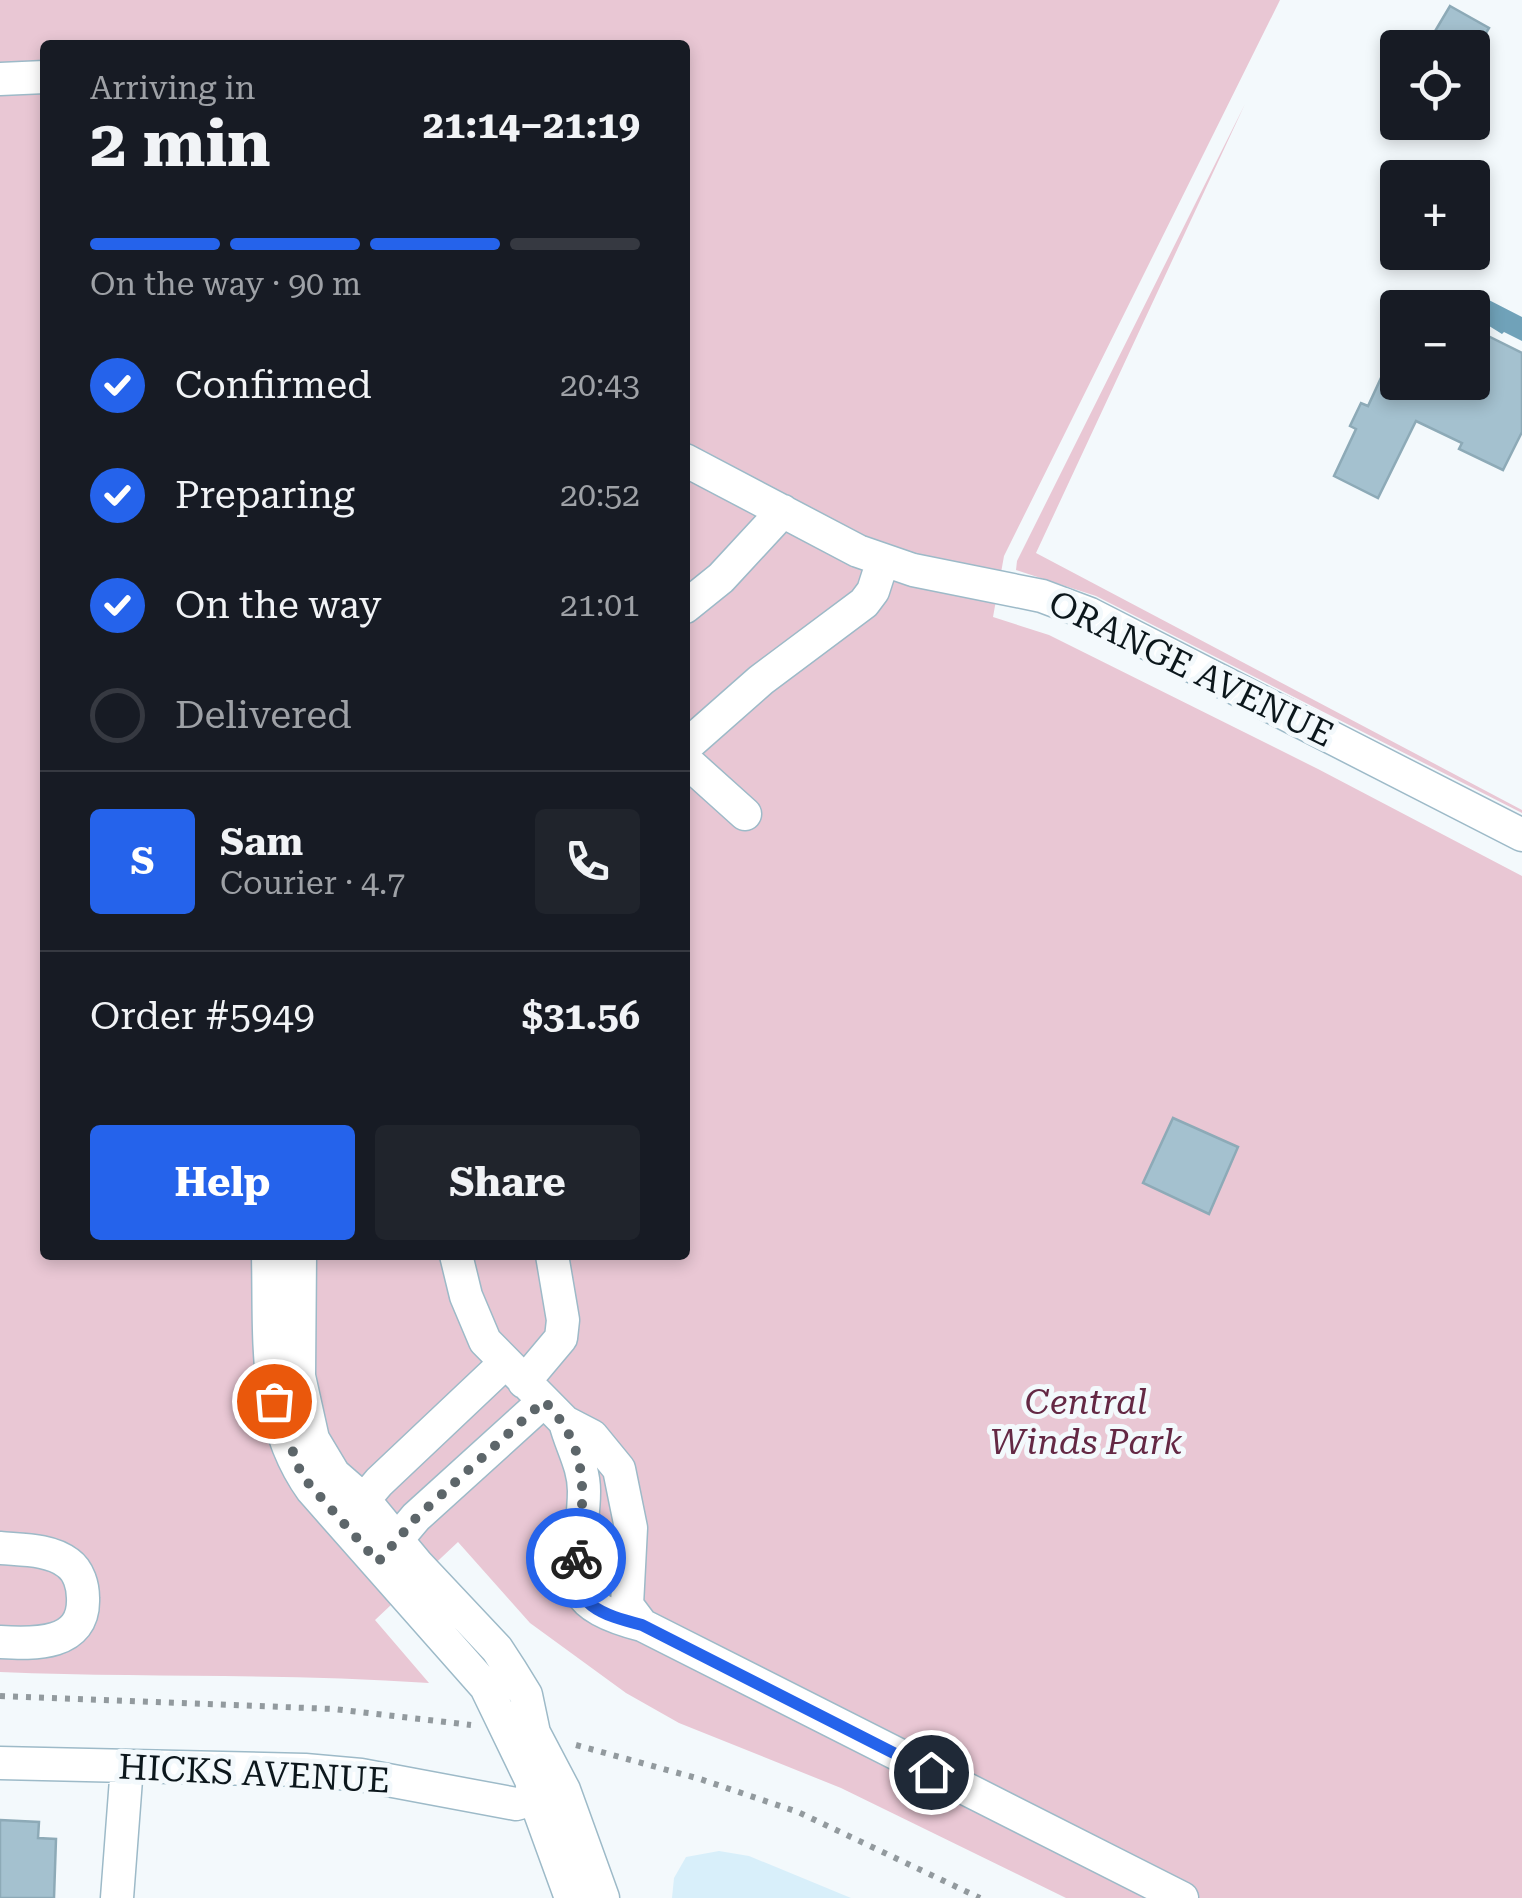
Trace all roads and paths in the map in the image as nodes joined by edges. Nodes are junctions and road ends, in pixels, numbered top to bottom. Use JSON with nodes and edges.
{"nodes":[{"id":1,"x":40,"y":77,"type":"edge"},
{"id":2,"x":0,"y":78,"type":"edge"},
{"id":3,"x":690,"y":463,"type":"edge"},
{"id":4,"x":783,"y":512,"type":"junction"},
{"id":5,"x":883,"y":560,"type":"junction"},
{"id":6,"x":690,"y":604,"type":"edge"},
{"id":7,"x":690,"y":743,"type":"edge"},
{"id":8,"x":690,"y":764,"type":"edge"},
{"id":9,"x":745,"y":814,"type":"dead end"},
{"id":10,"x":1522,"y":835,"type":"edge"},
{"id":11,"x":268,"y":1260,"type":"edge"},
{"id":12,"x":300,"y":1260,"type":"edge"},
{"id":13,"x":457,"y":1260,"type":"edge"},
{"id":14,"x":553,"y":1260,"type":"edge"},
{"id":15,"x":534,"y":1392,"type":"junction"},
{"id":16,"x":354,"y":1512,"type":"junction"},
{"id":17,"x":0,"y":1548,"type":"edge"},
{"id":18,"x":388,"y":1551,"type":"junction"},
{"id":19,"x":642,"y":1625,"type":"junction"},
{"id":20,"x":0,"y":1642,"type":"edge"},
{"id":21,"x":0,"y":1696,"type":"edge"},
{"id":22,"x":482,"y":1726,"type":"dead end"},
{"id":23,"x":574,"y":1745,"type":"dead end"},
{"id":24,"x":0,"y":1763,"type":"edge"},
{"id":25,"x":127,"y":1766,"type":"junction"},
{"id":26,"x":550,"y":1794,"type":"junction"},
{"id":27,"x":117,"y":1898,"type":"edge"},
{"id":28,"x":571,"y":1898,"type":"edge"},
{"id":29,"x":602,"y":1898,"type":"edge"},
{"id":30,"x":980,"y":1898,"type":"edge"},
{"id":31,"x":1182,"y":1898,"type":"edge"}],
"edges":[{"from":1,"to":2,"type":"street"},
{"from":3,"to":4,"type":"street","name":"ORANGE AVENUE"},
{"from":4,"to":5,"type":"street","name":"ORANGE AVENUE"},
{"from":4,"to":6,"type":"street"},
{"from":5,"to":7,"type":"street"},
{"from":5,"to":10,"type":"street","name":"ORANGE AVENUE"},
{"from":8,"to":9,"type":"street"},
{"from":11,"to":16,"type":"street"},
{"from":12,"to":16,"type":"street"},
{"from":13,"to":15,"type":"street"},
{"from":14,"to":15,"type":"street"},
{"from":15,"to":16,"type":"street"},
{"from":15,"to":18,"type":"street"},
{"from":15,"to":19,"type":"street"},
{"from":15,"to":19,"type":"street"},
{"from":16,"to":18,"type":"street"},
{"from":17,"to":20,"type":"street"},
{"from":18,"to":26,"type":"street"},
{"from":19,"to":31,"type":"street"},
{"from":21,"to":22,"type":"path"},
{"from":23,"to":30,"type":"path"},
{"from":24,"to":25,"type":"street","name":"HICKS AVENUE"},
{"from":25,"to":26,"type":"street","name":"HICKS AVENUE"},
{"from":25,"to":27,"type":"street"},
{"from":26,"to":28,"type":"street"},
{"from":26,"to":29,"type":"street"}]}
